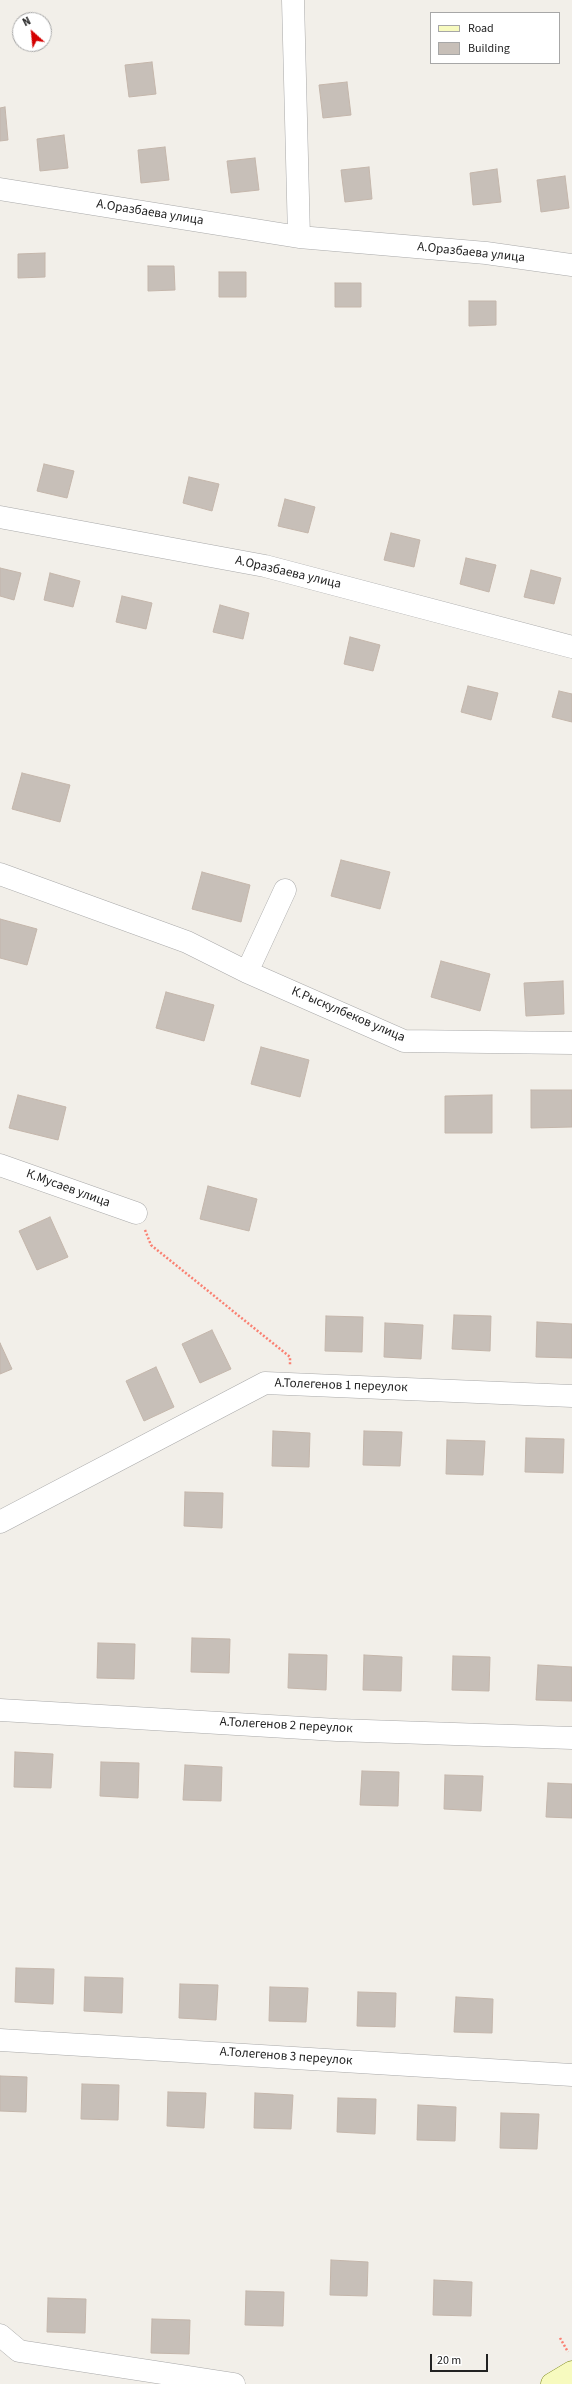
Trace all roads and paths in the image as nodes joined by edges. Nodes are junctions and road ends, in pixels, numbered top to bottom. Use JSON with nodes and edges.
{"nodes":[{"id":1,"x":293,"y":0,"type":"edge"},
{"id":2,"x":0,"y":189,"type":"edge"},
{"id":3,"x":299,"y":237,"type":"junction"},
{"id":4,"x":572,"y":265,"type":"edge"},
{"id":5,"x":0,"y":517,"type":"edge"},
{"id":6,"x":572,"y":647,"type":"edge"},
{"id":7,"x":0,"y":874,"type":"edge"},
{"id":8,"x":285,"y":890,"type":"dead end"},
{"id":9,"x":247,"y":972,"type":"junction"},
{"id":10,"x":572,"y":1043,"type":"edge"},
{"id":11,"x":0,"y":1165,"type":"edge"},
{"id":12,"x":136,"y":1213,"type":"joint"},
{"id":13,"x":289,"y":1384,"type":"junction"},
{"id":14,"x":572,"y":1396,"type":"edge"},
{"id":15,"x":0,"y":1522,"type":"edge"},
{"id":16,"x":0,"y":1710,"type":"edge"},
{"id":17,"x":572,"y":1738,"type":"edge"},
{"id":18,"x":0,"y":2040,"type":"edge"},
{"id":19,"x":572,"y":2075,"type":"edge"},
{"id":20,"x":0,"y":2335,"type":"edge"},
{"id":21,"x":560,"y":2338,"type":"dead end"},
{"id":22,"x":570,"y":2363,"type":"edge"},
{"id":23,"x":234,"y":2384,"type":"edge"},
{"id":24,"x":552,"y":2384,"type":"edge"}],
"edges":[{"from":1,"to":3,"type":"street"},
{"from":2,"to":3,"type":"street","name":"А.Оразбаева улица"},
{"from":3,"to":4,"type":"street","name":"А.Оразбаева улица"},
{"from":5,"to":6,"type":"street","name":"А.Оразбаева улица"},
{"from":7,"to":9,"type":"street","name":"К.Рыскулбеков улица"},
{"from":8,"to":9,"type":"street"},
{"from":9,"to":10,"type":"street","name":"К.Рыскулбеков улица"},
{"from":11,"to":12,"type":"street","name":"К.Мусаев улица"},
{"from":12,"to":13,"type":"path"},
{"from":13,"to":14,"type":"street","name":"А.Толегенов 1 переулок"},
{"from":13,"to":15,"type":"street","name":"А.Толегенов 1 переулок"},
{"from":16,"to":17,"type":"street","name":"А.Толегенов 2 переулок"},
{"from":18,"to":19,"type":"street","name":"А.Толегенов 3 переулок"},
{"from":20,"to":23,"type":"street"},
{"from":21,"to":22,"type":"path"},
{"from":22,"to":24,"type":"main road"}]}
